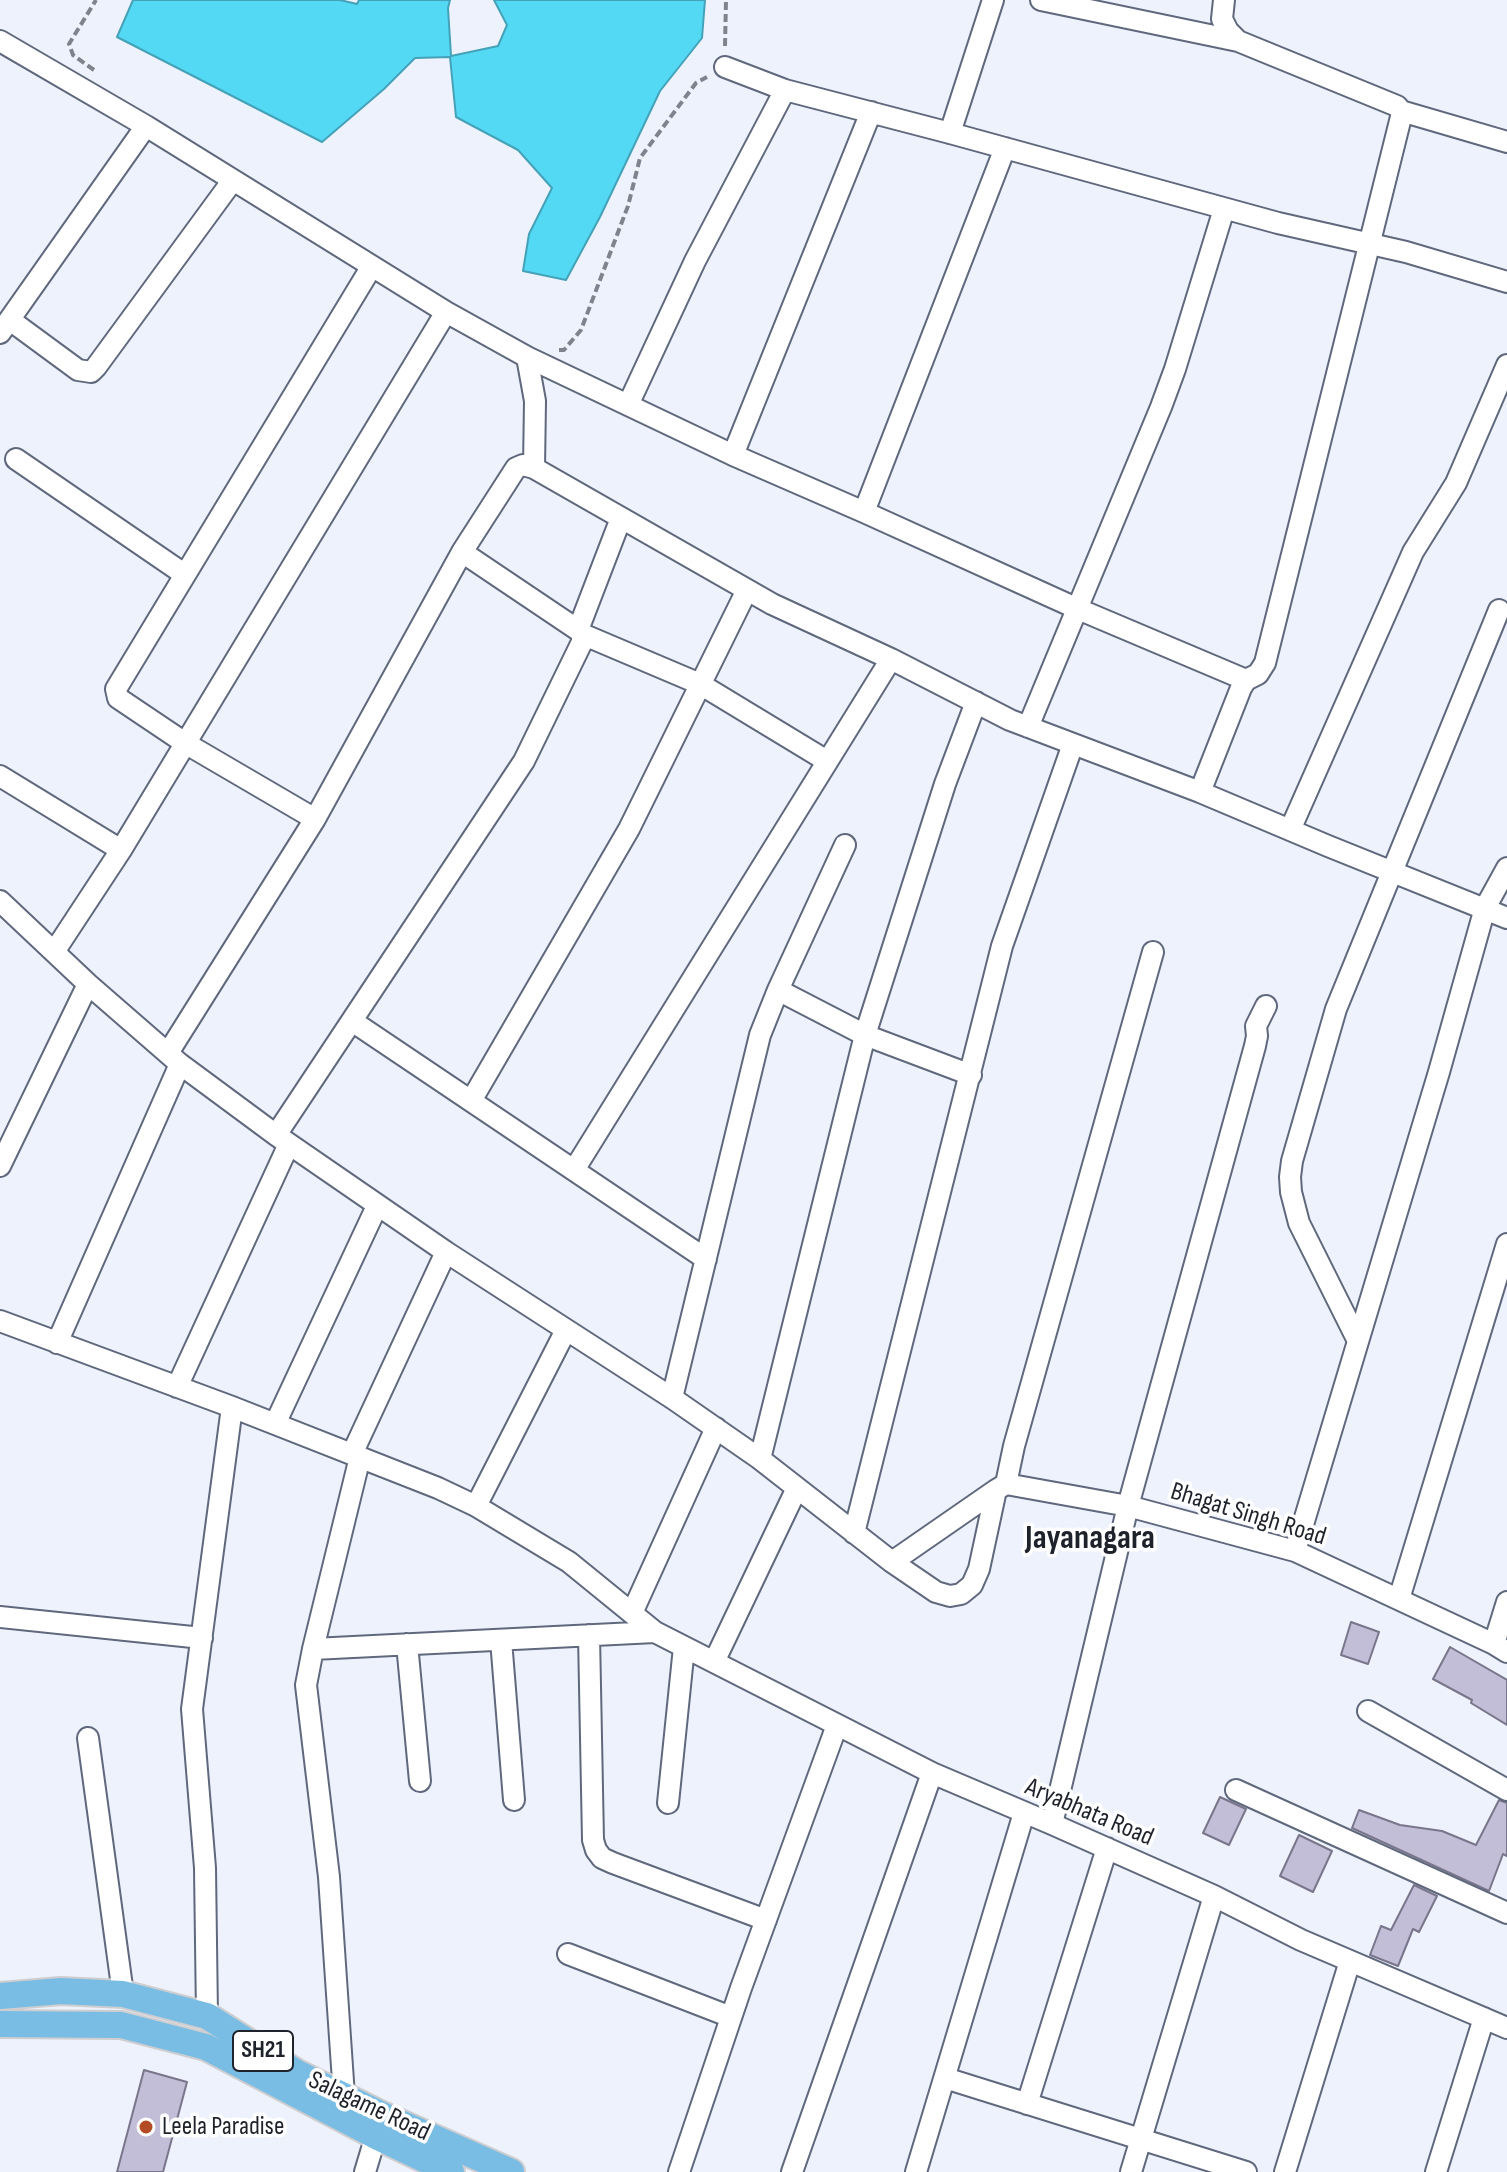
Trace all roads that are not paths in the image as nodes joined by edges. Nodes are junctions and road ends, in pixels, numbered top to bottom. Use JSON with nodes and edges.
{"nodes":[{"id":1,"x":993,"y":0,"type":"edge"},
{"id":2,"x":1041,"y":0,"type":"edge"},
{"id":3,"x":1224,"y":0,"type":"edge"},
{"id":4,"x":0,"y":41,"type":"edge"},
{"id":5,"x":1238,"y":41,"type":"junction"},
{"id":6,"x":725,"y":67,"type":"road end"},
{"id":7,"x":785,"y":90,"type":"junction"},
{"id":8,"x":1401,"y":111,"type":"junction"},
{"id":9,"x":871,"y":112,"type":"junction"},
{"id":10,"x":146,"y":126,"type":"junction"},
{"id":11,"x":950,"y":133,"type":"junction"},
{"id":12,"x":1507,"y":142,"type":"edge"},
{"id":13,"x":1005,"y":148,"type":"junction"},
{"id":14,"x":233,"y":180,"type":"junction"},
{"id":15,"x":1224,"y":209,"type":"junction"},
{"id":16,"x":1371,"y":244,"type":"junction"},
{"id":17,"x":372,"y":266,"type":"junction"},
{"id":18,"x":1507,"y":282,"type":"edge"},
{"id":19,"x":446,"y":312,"type":"junction"},
{"id":20,"x":5,"y":327,"type":"edge"},
{"id":21,"x":527,"y":357,"type":"junction"},
{"id":22,"x":1507,"y":365,"type":"edge"},
{"id":23,"x":628,"y":405,"type":"junction"},
{"id":24,"x":733,"y":455,"type":"junction"},
{"id":25,"x":16,"y":459,"type":"dead end"},
{"id":26,"x":534,"y":468,"type":"junction"},
{"id":27,"x":864,"y":512,"type":"junction"},
{"id":28,"x":621,"y":518,"type":"junction"},
{"id":29,"x":462,"y":552,"type":"junction"},
{"id":30,"x":184,"y":574,"type":"junction"},
{"id":31,"x":747,"y":590,"type":"junction"},
{"id":32,"x":1078,"y":609,"type":"junction"},
{"id":33,"x":1499,"y":610,"type":"dead end"},
{"id":34,"x":580,"y":632,"type":"junction"},
{"id":35,"x":891,"y":659,"type":"junction"},
{"id":36,"x":1246,"y":680,"type":"junction"},
{"id":37,"x":700,"y":684,"type":"junction"},
{"id":38,"x":976,"y":702,"type":"junction"},
{"id":39,"x":1028,"y":727,"type":"junction"},
{"id":40,"x":185,"y":743,"type":"junction"},
{"id":41,"x":1073,"y":744,"type":"junction"},
{"id":42,"x":827,"y":761,"type":"junction"},
{"id":43,"x":0,"y":776,"type":"edge"},
{"id":44,"x":1200,"y":792,"type":"junction"},
{"id":45,"x":315,"y":819,"type":"junction"},
{"id":46,"x":1290,"y":830,"type":"junction"},
{"id":47,"x":845,"y":845,"type":"dead end"},
{"id":48,"x":121,"y":850,"type":"junction"},
{"id":49,"x":1507,"y":868,"type":"edge"},
{"id":50,"x":1393,"y":872,"type":"junction"},
{"id":51,"x":0,"y":901,"type":"edge"},
{"id":52,"x":1485,"y":908,"type":"junction"},
{"id":53,"x":1507,"y":918,"type":"edge"},
{"id":54,"x":54,"y":952,"type":"junction"},
{"id":55,"x":1153,"y":952,"type":"dead end"},
{"id":56,"x":88,"y":984,"type":"junction"},
{"id":57,"x":778,"y":990,"type":"junction"},
{"id":58,"x":1266,"y":1006,"type":"dead end"},
{"id":59,"x":352,"y":1021,"type":"junction"},
{"id":60,"x":865,"y":1035,"type":"junction"},
{"id":61,"x":174,"y":1059,"type":"junction"},
{"id":62,"x":971,"y":1075,"type":"junction"},
{"id":63,"x":471,"y":1101,"type":"junction"},
{"id":64,"x":283,"y":1139,"type":"junction"},
{"id":65,"x":0,"y":1166,"type":"edge"},
{"id":66,"x":574,"y":1170,"type":"junction"},
{"id":67,"x":377,"y":1206,"type":"junction"},
{"id":68,"x":1507,"y":1244,"type":"edge"},
{"id":69,"x":446,"y":1252,"type":"junction"},
{"id":70,"x":706,"y":1259,"type":"junction"},
{"id":71,"x":0,"y":1321,"type":"edge"},
{"id":72,"x":566,"y":1330,"type":"junction"},
{"id":73,"x":1357,"y":1339,"type":"junction"},
{"id":74,"x":57,"y":1343,"type":"junction"},
{"id":75,"x":177,"y":1387,"type":"junction"},
{"id":76,"x":672,"y":1398,"type":"junction"},
{"id":77,"x":232,"y":1407,"type":"junction"},
{"id":78,"x":275,"y":1424,"type":"junction"},
{"id":79,"x":716,"y":1428,"type":"junction"},
{"id":80,"x":356,"y":1456,"type":"junction"},
{"id":81,"x":760,"y":1459,"type":"junction"},
{"id":82,"x":1001,"y":1487,"type":"junction"},
{"id":83,"x":797,"y":1488,"type":"junction"},
{"id":84,"x":476,"y":1506,"type":"junction"},
{"id":85,"x":1128,"y":1506,"type":"junction"},
{"id":86,"x":854,"y":1533,"type":"junction"},
{"id":87,"x":1295,"y":1551,"type":"junction"},
{"id":88,"x":892,"y":1562,"type":"junction"},
{"id":89,"x":1399,"y":1599,"type":"junction"},
{"id":90,"x":1507,"y":1602,"type":"edge"},
{"id":91,"x":632,"y":1613,"type":"junction"},
{"id":92,"x":0,"y":1617,"type":"edge"},
{"id":93,"x":655,"y":1632,"type":"junction"},
{"id":94,"x":589,"y":1635,"type":"junction"},
{"id":95,"x":202,"y":1638,"type":"junction"},
{"id":96,"x":501,"y":1640,"type":"junction"},
{"id":97,"x":407,"y":1644,"type":"junction"},
{"id":98,"x":684,"y":1647,"type":"junction"},
{"id":99,"x":1501,"y":1648,"type":"edge"},
{"id":100,"x":313,"y":1649,"type":"junction"},
{"id":101,"x":714,"y":1662,"type":"junction"},
{"id":102,"x":1368,"y":1711,"type":"dead end"},
{"id":103,"x":837,"y":1725,"type":"junction"},
{"id":104,"x":88,"y":1738,"type":"dead end"},
{"id":105,"x":932,"y":1773,"type":"junction"},
{"id":106,"x":420,"y":1781,"type":"dead end"},
{"id":107,"x":1236,"y":1790,"type":"dead end"},
{"id":108,"x":1507,"y":1790,"type":"edge"},
{"id":109,"x":514,"y":1800,"type":"dead end"},
{"id":110,"x":668,"y":1803,"type":"dead end"},
{"id":111,"x":1024,"y":1813,"type":"junction"},
{"id":112,"x":1052,"y":1824,"type":"junction"},
{"id":113,"x":1107,"y":1848,"type":"junction"},
{"id":114,"x":1214,"y":1896,"type":"junction"},
{"id":115,"x":1507,"y":1913,"type":"edge"},
{"id":116,"x":766,"y":1920,"type":"junction"},
{"id":117,"x":568,"y":1954,"type":"dead end"},
{"id":118,"x":1350,"y":1961,"type":"junction"},
{"id":119,"x":123,"y":1994,"type":"junction"},
{"id":120,"x":0,"y":1996,"type":"edge"},
{"id":121,"x":207,"y":2016,"type":"junction"},
{"id":122,"x":731,"y":2017,"type":"junction"},
{"id":123,"x":1484,"y":2018,"type":"junction"},
{"id":124,"x":0,"y":2024,"type":"edge"},
{"id":125,"x":1507,"y":2028,"type":"edge"},
{"id":126,"x":945,"y":2078,"type":"junction"},
{"id":127,"x":344,"y":2096,"type":"junction"},
{"id":128,"x":1027,"y":2104,"type":"junction"},
{"id":129,"x":379,"y":2125,"type":"junction"},
{"id":130,"x":1141,"y":2140,"type":"junction"},
{"id":131,"x":454,"y":2164,"type":"edge"},
{"id":132,"x":365,"y":2172,"type":"edge"},
{"id":133,"x":511,"y":2172,"type":"edge"},
{"id":134,"x":679,"y":2172,"type":"edge"},
{"id":135,"x":792,"y":2172,"type":"edge"},
{"id":136,"x":916,"y":2172,"type":"edge"},
{"id":137,"x":1131,"y":2172,"type":"edge"},
{"id":138,"x":1246,"y":2172,"type":"edge"},
{"id":139,"x":1285,"y":2172,"type":"edge"},
{"id":140,"x":1436,"y":2172,"type":"edge"}],
"edges":[{"from":1,"to":11,"type":"street"},
{"from":2,"to":5,"type":"street"},
{"from":3,"to":5,"type":"street"},
{"from":4,"to":10,"type":"street"},
{"from":5,"to":8,"type":"street"},
{"from":6,"to":7,"type":"street"},
{"from":7,"to":9,"type":"street"},
{"from":7,"to":23,"type":"street"},
{"from":8,"to":12,"type":"street"},
{"from":8,"to":16,"type":"street"},
{"from":9,"to":11,"type":"street"},
{"from":9,"to":24,"type":"street"},
{"from":10,"to":14,"type":"street"},
{"from":10,"to":20,"type":"street"},
{"from":11,"to":13,"type":"street"},
{"from":13,"to":15,"type":"street"},
{"from":13,"to":27,"type":"street"},
{"from":14,"to":17,"type":"street"},
{"from":14,"to":20,"type":"street"},
{"from":15,"to":16,"type":"street"},
{"from":15,"to":32,"type":"street"},
{"from":16,"to":18,"type":"street"},
{"from":16,"to":36,"type":"street"},
{"from":17,"to":19,"type":"street"},
{"from":17,"to":30,"type":"street"},
{"from":19,"to":21,"type":"street"},
{"from":19,"to":40,"type":"street"},
{"from":21,"to":23,"type":"street"},
{"from":21,"to":26,"type":"street"},
{"from":22,"to":46,"type":"street"},
{"from":23,"to":24,"type":"street"},
{"from":24,"to":27,"type":"street"},
{"from":25,"to":30,"type":"street"},
{"from":26,"to":28,"type":"street"},
{"from":26,"to":29,"type":"street"},
{"from":27,"to":32,"type":"street"},
{"from":28,"to":31,"type":"street"},
{"from":28,"to":34,"type":"street"},
{"from":29,"to":34,"type":"street"},
{"from":29,"to":45,"type":"street"},
{"from":30,"to":40,"type":"street"},
{"from":31,"to":35,"type":"street"},
{"from":31,"to":37,"type":"street"},
{"from":32,"to":36,"type":"street"},
{"from":32,"to":39,"type":"street"},
{"from":33,"to":50,"type":"street"},
{"from":34,"to":37,"type":"street"},
{"from":34,"to":59,"type":"street"},
{"from":35,"to":38,"type":"street"},
{"from":35,"to":42,"type":"street"},
{"from":36,"to":44,"type":"street"},
{"from":37,"to":42,"type":"street"},
{"from":37,"to":63,"type":"street"},
{"from":38,"to":39,"type":"street"},
{"from":38,"to":60,"type":"street"},
{"from":39,"to":41,"type":"street"},
{"from":40,"to":45,"type":"street"},
{"from":40,"to":48,"type":"street"},
{"from":41,"to":44,"type":"street"},
{"from":41,"to":62,"type":"street"},
{"from":42,"to":66,"type":"street"},
{"from":43,"to":48,"type":"street"},
{"from":44,"to":46,"type":"street"},
{"from":45,"to":61,"type":"street"},
{"from":46,"to":50,"type":"street"},
{"from":47,"to":57,"type":"street"},
{"from":48,"to":54,"type":"street"},
{"from":49,"to":52,"type":"street"},
{"from":50,"to":52,"type":"street"},
{"from":50,"to":73,"type":"street"},
{"from":51,"to":54,"type":"street"},
{"from":52,"to":53,"type":"street"},
{"from":52,"to":73,"type":"street"},
{"from":54,"to":56,"type":"street"},
{"from":55,"to":82,"type":"street"},
{"from":56,"to":61,"type":"street"},
{"from":56,"to":65,"type":"street"},
{"from":57,"to":60,"type":"street"},
{"from":57,"to":70,"type":"street"},
{"from":58,"to":85,"type":"street"},
{"from":59,"to":63,"type":"street"},
{"from":59,"to":64,"type":"street"},
{"from":60,"to":62,"type":"street"},
{"from":60,"to":81,"type":"street"},
{"from":61,"to":64,"type":"street"},
{"from":61,"to":74,"type":"street"},
{"from":62,"to":86,"type":"street"},
{"from":63,"to":66,"type":"street"},
{"from":64,"to":67,"type":"street"},
{"from":64,"to":75,"type":"street"},
{"from":66,"to":70,"type":"street"},
{"from":67,"to":69,"type":"street"},
{"from":67,"to":78,"type":"street"},
{"from":68,"to":89,"type":"street"},
{"from":69,"to":72,"type":"street"},
{"from":69,"to":80,"type":"street"},
{"from":70,"to":76,"type":"street"},
{"from":71,"to":74,"type":"street","name":"Aryabhata Road"},
{"from":72,"to":76,"type":"street"},
{"from":72,"to":84,"type":"street"},
{"from":73,"to":87,"type":"street"},
{"from":74,"to":75,"type":"street","name":"Aryabhata Road"},
{"from":75,"to":77,"type":"street","name":"Aryabhata Road"},
{"from":76,"to":79,"type":"street"},
{"from":77,"to":78,"type":"street","name":"Aryabhata Road"},
{"from":77,"to":95,"type":"street"},
{"from":78,"to":80,"type":"street","name":"Aryabhata Road"},
{"from":79,"to":81,"type":"street"},
{"from":79,"to":91,"type":"street"},
{"from":80,"to":84,"type":"street","name":"Aryabhata Road"},
{"from":80,"to":100,"type":"street"},
{"from":81,"to":83,"type":"street"},
{"from":82,"to":85,"type":"street","name":"Bhagat Singh Road"},
{"from":82,"to":88,"type":"street"},
{"from":82,"to":88,"type":"street"},
{"from":83,"to":86,"type":"street"},
{"from":83,"to":101,"type":"street"},
{"from":84,"to":91,"type":"street","name":"Aryabhata Road"},
{"from":85,"to":87,"type":"street","name":"Bhagat Singh Road"},
{"from":85,"to":112,"type":"street"},
{"from":86,"to":88,"type":"street"},
{"from":87,"to":89,"type":"street","name":"Bhagat Singh Road"},
{"from":89,"to":99,"type":"street","name":"Bhagat Singh Road"},
{"from":90,"to":99,"type":"street"},
{"from":91,"to":93,"type":"street","name":"Aryabhata Road"},
{"from":92,"to":95,"type":"street"},
{"from":93,"to":94,"type":"street"},
{"from":93,"to":98,"type":"street","name":"Aryabhata Road"},
{"from":94,"to":96,"type":"street"},
{"from":94,"to":116,"type":"street"},
{"from":95,"to":121,"type":"street"},
{"from":96,"to":97,"type":"street"},
{"from":96,"to":109,"type":"street"},
{"from":97,"to":100,"type":"street"},
{"from":97,"to":106,"type":"street"},
{"from":98,"to":101,"type":"street","name":"Aryabhata Road"},
{"from":98,"to":110,"type":"street"},
{"from":100,"to":127,"type":"street"},
{"from":101,"to":103,"type":"street","name":"Aryabhata Road"},
{"from":102,"to":108,"type":"street"},
{"from":103,"to":105,"type":"street","name":"Aryabhata Road"},
{"from":103,"to":116,"type":"street"},
{"from":104,"to":119,"type":"street"},
{"from":105,"to":111,"type":"street","name":"Aryabhata Road"},
{"from":105,"to":135,"type":"street"},
{"from":107,"to":115,"type":"street"},
{"from":111,"to":112,"type":"street","name":"Aryabhata Road"},
{"from":111,"to":126,"type":"street"},
{"from":112,"to":113,"type":"street","name":"Aryabhata Road"},
{"from":113,"to":114,"type":"street","name":"Aryabhata Road"},
{"from":113,"to":128,"type":"street"},
{"from":114,"to":118,"type":"street","name":"Aryabhata Road"},
{"from":114,"to":130,"type":"street"},
{"from":116,"to":122,"type":"street"},
{"from":117,"to":122,"type":"street"},
{"from":118,"to":123,"type":"street","name":"Aryabhata Road"},
{"from":118,"to":139,"type":"street"},
{"from":119,"to":120,"type":"main road","name":"Salagame Road","number":"SH21"},
{"from":119,"to":121,"type":"main road","name":"Salagame Road","number":"SH21"},
{"from":121,"to":127,"type":"main road","name":"Salagame Road","number":"SH21"},
{"from":122,"to":134,"type":"street"},
{"from":123,"to":125,"type":"street","name":"Aryabhata Road"},
{"from":123,"to":140,"type":"street"},
{"from":124,"to":129,"type":"main road"},
{"from":126,"to":128,"type":"street"},
{"from":126,"to":136,"type":"street"},
{"from":127,"to":129,"type":"main road","name":"Salagame Road","number":"SH21"},
{"from":128,"to":130,"type":"street"},
{"from":129,"to":131,"type":"main road","name":"Salagame Road"},
{"from":129,"to":132,"type":"street"},
{"from":130,"to":137,"type":"street"},
{"from":130,"to":138,"type":"street"},
{"from":131,"to":133,"type":"main road","name":"Salagame Road"}]}
